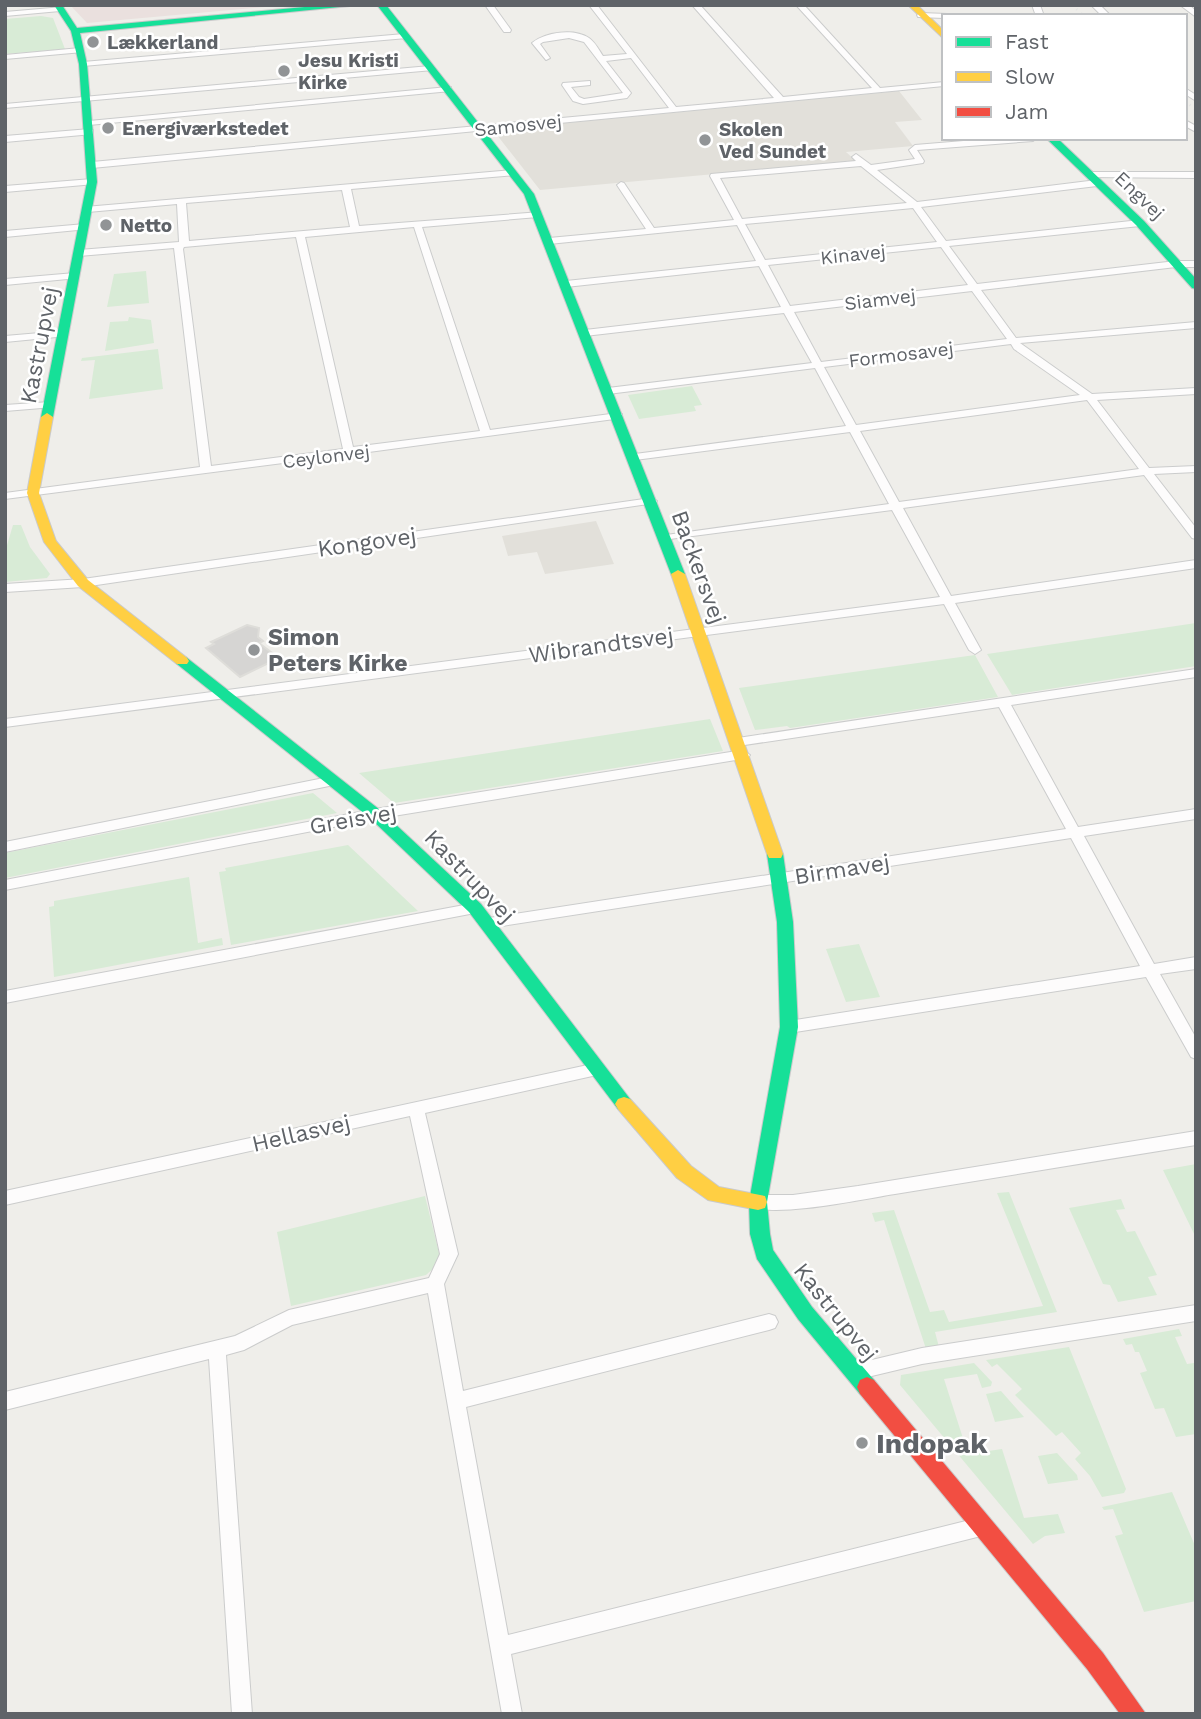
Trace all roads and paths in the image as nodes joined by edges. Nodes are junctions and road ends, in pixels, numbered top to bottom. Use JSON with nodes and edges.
{"nodes":[{"id":1,"x":356,"y":5,"type":"edge"},
{"id":2,"x":381,"y":5,"type":"edge"},
{"id":3,"x":489,"y":5,"type":"edge"},
{"id":4,"x":593,"y":5,"type":"edge"},
{"id":5,"x":696,"y":5,"type":"edge"},
{"id":6,"x":800,"y":5,"type":"edge"},
{"id":7,"x":1184,"y":5,"type":"edge"},
{"id":8,"x":59,"y":7,"type":"edge"},
{"id":9,"x":917,"y":10,"type":"edge"},
{"id":10,"x":5,"y":14,"type":"edge"},
{"id":11,"x":942,"y":15,"type":"edge"},
{"id":12,"x":1196,"y":15,"type":"edge"},
{"id":13,"x":507,"y":30,"type":"dead end"},
{"id":14,"x":75,"y":31,"type":"junction"},
{"id":15,"x":942,"y":34,"type":"edge"},
{"id":16,"x":404,"y":36,"type":"junction"},
{"id":17,"x":632,"y":56,"type":"junction"},
{"id":18,"x":5,"y":57,"type":"edge"},
{"id":19,"x":81,"y":57,"type":"junction"},
{"id":20,"x":546,"y":58,"type":"dead end"},
{"id":21,"x":601,"y":60,"type":"junction"},
{"id":22,"x":430,"y":68,"type":"junction"},
{"id":23,"x":587,"y":83,"type":"dead end"},
{"id":24,"x":942,"y":84,"type":"edge"},
{"id":25,"x":448,"y":89,"type":"junction"},
{"id":26,"x":878,"y":90,"type":"junction"},
{"id":27,"x":87,"y":99,"type":"junction"},
{"id":28,"x":779,"y":99,"type":"junction"},
{"id":29,"x":5,"y":106,"type":"edge"},
{"id":30,"x":673,"y":108,"type":"junction"},
{"id":31,"x":89,"y":127,"type":"junction"},
{"id":32,"x":480,"y":129,"type":"junction"},
{"id":33,"x":5,"y":139,"type":"edge"},
{"id":34,"x":1009,"y":140,"type":"edge"},
{"id":35,"x":1053,"y":140,"type":"edge"},
{"id":36,"x":855,"y":156,"type":"dead end"},
{"id":37,"x":92,"y":165,"type":"junction"},
{"id":38,"x":866,"y":165,"type":"junction"},
{"id":39,"x":513,"y":173,"type":"junction"},
{"id":40,"x":1196,"y":175,"type":"edge"},
{"id":41,"x":1093,"y":179,"type":"junction"},
{"id":42,"x":92,"y":182,"type":"junction"},
{"id":43,"x":621,"y":185,"type":"dead end"},
{"id":44,"x":346,"y":187,"type":"junction"},
{"id":45,"x":5,"y":189,"type":"edge"},
{"id":46,"x":181,"y":201,"type":"junction"},
{"id":47,"x":915,"y":205,"type":"junction"},
{"id":48,"x":88,"y":209,"type":"junction"},
{"id":49,"x":538,"y":214,"type":"junction"},
{"id":50,"x":739,"y":222,"type":"junction"},
{"id":51,"x":1140,"y":223,"type":"junction"},
{"id":52,"x":417,"y":224,"type":"junction"},
{"id":53,"x":85,"y":227,"type":"junction"},
{"id":54,"x":355,"y":229,"type":"junction"},
{"id":55,"x":651,"y":230,"type":"junction"},
{"id":56,"x":5,"y":234,"type":"edge"},
{"id":57,"x":300,"y":235,"type":"junction"},
{"id":58,"x":549,"y":241,"type":"junction"},
{"id":59,"x":944,"y":244,"type":"junction"},
{"id":60,"x":181,"y":245,"type":"junction"},
{"id":61,"x":79,"y":253,"type":"junction"},
{"id":62,"x":1176,"y":264,"type":"junction"},
{"id":63,"x":1196,"y":264,"type":"edge"},
{"id":64,"x":762,"y":265,"type":"junction"},
{"id":65,"x":75,"y":276,"type":"junction"},
{"id":66,"x":5,"y":282,"type":"edge"},
{"id":67,"x":566,"y":284,"type":"junction"},
{"id":68,"x":1196,"y":286,"type":"edge"},
{"id":69,"x":974,"y":287,"type":"junction"},
{"id":70,"x":787,"y":310,"type":"junction"},
{"id":71,"x":1196,"y":325,"type":"edge"},
{"id":72,"x":585,"y":333,"type":"junction"},
{"id":73,"x":64,"y":334,"type":"junction"},
{"id":74,"x":5,"y":339,"type":"edge"},
{"id":75,"x":1012,"y":341,"type":"junction"},
{"id":76,"x":818,"y":365,"type":"junction"},
{"id":77,"x":608,"y":391,"type":"junction"},
{"id":78,"x":1196,"y":391,"type":"edge"},
{"id":79,"x":1090,"y":397,"type":"junction"},
{"id":80,"x":51,"y":405,"type":"junction"},
{"id":81,"x":5,"y":408,"type":"edge"},
{"id":82,"x":618,"y":416,"type":"junction"},
{"id":83,"x":852,"y":428,"type":"junction"},
{"id":84,"x":486,"y":434,"type":"junction"},
{"id":85,"x":349,"y":453,"type":"junction"},
{"id":86,"x":635,"y":457,"type":"junction"},
{"id":87,"x":1196,"y":469,"type":"edge"},
{"id":88,"x":206,"y":471,"type":"junction"},
{"id":89,"x":1146,"y":471,"type":"junction"},
{"id":90,"x":33,"y":492,"type":"junction"},
{"id":91,"x":5,"y":496,"type":"edge"},
{"id":92,"x":651,"y":501,"type":"junction"},
{"id":93,"x":894,"y":505,"type":"junction"},
{"id":94,"x":1196,"y":537,"type":"edge"},
{"id":95,"x":666,"y":538,"type":"junction"},
{"id":96,"x":1196,"y":564,"type":"edge"},
{"id":97,"x":83,"y":583,"type":"junction"},
{"id":98,"x":5,"y":588,"type":"edge"},
{"id":99,"x":947,"y":600,"type":"junction"},
{"id":100,"x":698,"y":632,"type":"junction"},
{"id":101,"x":975,"y":650,"type":"dead end"},
{"id":102,"x":1196,"y":673,"type":"edge"},
{"id":103,"x":227,"y":695,"type":"junction"},
{"id":104,"x":1002,"y":701,"type":"junction"},
{"id":105,"x":5,"y":723,"type":"edge"},
{"id":106,"x":741,"y":748,"type":"junction"},
{"id":107,"x":334,"y":781,"type":"junction"},
{"id":108,"x":375,"y":814,"type":"junction"},
{"id":109,"x":1196,"y":814,"type":"edge"},
{"id":110,"x":1073,"y":833,"type":"junction"},
{"id":111,"x":5,"y":847,"type":"edge"},
{"id":112,"x":781,"y":878,"type":"junction"},
{"id":113,"x":5,"y":885,"type":"edge"},
{"id":114,"x":475,"y":908,"type":"junction"},
{"id":115,"x":489,"y":923,"type":"junction"},
{"id":116,"x":1196,"y":963,"type":"edge"},
{"id":117,"x":1150,"y":970,"type":"junction"},
{"id":118,"x":5,"y":998,"type":"edge"},
{"id":119,"x":789,"y":1027,"type":"junction"},
{"id":120,"x":1196,"y":1053,"type":"edge"},
{"id":121,"x":597,"y":1069,"type":"junction"},
{"id":122,"x":416,"y":1107,"type":"junction"},
{"id":123,"x":1196,"y":1138,"type":"edge"},
{"id":124,"x":5,"y":1198,"type":"edge"},
{"id":125,"x":758,"y":1202,"type":"junction"},
{"id":126,"x":435,"y":1284,"type":"junction"},
{"id":127,"x":1196,"y":1313,"type":"edge"},
{"id":128,"x":769,"y":1322,"type":"dead end"},
{"id":129,"x":217,"y":1349,"type":"junction"},
{"id":130,"x":855,"y":1371,"type":"junction"},
{"id":131,"x":5,"y":1401,"type":"edge"},
{"id":132,"x":457,"y":1401,"type":"junction"},
{"id":133,"x":982,"y":1527,"type":"junction"},
{"id":134,"x":500,"y":1647,"type":"junction"},
{"id":135,"x":242,"y":1714,"type":"edge"},
{"id":136,"x":512,"y":1714,"type":"edge"},
{"id":137,"x":1135,"y":1714,"type":"edge"}],
"edges":[{"from":1,"to":14,"type":"street"},
{"from":2,"to":16,"type":"street","name":"Backersvej"},
{"from":3,"to":13,"type":"street"},
{"from":4,"to":17,"type":"street"},
{"from":5,"to":28,"type":"street"},
{"from":6,"to":26,"type":"street"},
{"from":7,"to":12,"type":"street"},
{"from":8,"to":10,"type":"street"},
{"from":8,"to":14,"type":"street","name":"Kastrupvej"},
{"from":9,"to":11,"type":"street"},
{"from":9,"to":15,"type":"street"},
{"from":14,"to":19,"type":"street","name":"Kastrupvej"},
{"from":16,"to":19,"type":"street"},
{"from":16,"to":22,"type":"street","name":"Backersvej"},
{"from":17,"to":21,"type":"street"},
{"from":17,"to":30,"type":"street"},
{"from":18,"to":19,"type":"street"},
{"from":19,"to":27,"type":"street","name":"Kastrupvej"},
{"from":20,"to":21,"type":"street"},
{"from":21,"to":23,"type":"street"},
{"from":22,"to":25,"type":"street","name":"Backersvej"},
{"from":22,"to":27,"type":"street"},
{"from":24,"to":26,"type":"street","name":"Samosvej"},
{"from":25,"to":31,"type":"street"},
{"from":25,"to":32,"type":"street","name":"Backersvej"},
{"from":26,"to":28,"type":"street","name":"Samosvej"},
{"from":27,"to":29,"type":"street"},
{"from":27,"to":31,"type":"street","name":"Kastrupvej"},
{"from":28,"to":30,"type":"street","name":"Samosvej"},
{"from":30,"to":32,"type":"street","name":"Samosvej"},
{"from":31,"to":33,"type":"street"},
{"from":31,"to":37,"type":"street","name":"Kastrupvej"},
{"from":32,"to":37,"type":"street","name":"Samosvej"},
{"from":32,"to":39,"type":"street","name":"Backersvej"},
{"from":34,"to":38,"type":"street"},
{"from":35,"to":41,"type":"street","name":"Engvej"},
{"from":36,"to":38,"type":"street"},
{"from":37,"to":42,"type":"street","name":"Kastrupvej"},
{"from":38,"to":47,"type":"street"},
{"from":38,"to":50,"type":"street"},
{"from":39,"to":44,"type":"street"},
{"from":39,"to":49,"type":"street","name":"Backersvej"},
{"from":40,"to":41,"type":"street"},
{"from":41,"to":47,"type":"street"},
{"from":41,"to":51,"type":"street","name":"Engvej"},
{"from":42,"to":45,"type":"street"},
{"from":42,"to":48,"type":"street","name":"Kastrupvej"},
{"from":43,"to":55,"type":"street"},
{"from":44,"to":46,"type":"street"},
{"from":44,"to":54,"type":"street"},
{"from":46,"to":48,"type":"street"},
{"from":46,"to":60,"type":"street"},
{"from":47,"to":50,"type":"street"},
{"from":47,"to":59,"type":"street"},
{"from":48,"to":53,"type":"street","name":"Kastrupvej"},
{"from":49,"to":52,"type":"street"},
{"from":49,"to":58,"type":"street","name":"Backersvej"},
{"from":50,"to":55,"type":"street"},
{"from":50,"to":64,"type":"street"},
{"from":51,"to":59,"type":"street","name":"Kinavej"},
{"from":51,"to":62,"type":"street","name":"Engvej"},
{"from":52,"to":54,"type":"street"},
{"from":52,"to":84,"type":"street"},
{"from":53,"to":56,"type":"street"},
{"from":53,"to":61,"type":"street","name":"Kastrupvej"},
{"from":54,"to":57,"type":"street"},
{"from":55,"to":58,"type":"street"},
{"from":57,"to":60,"type":"street"},
{"from":57,"to":85,"type":"street"},
{"from":58,"to":67,"type":"street","name":"Backersvej"},
{"from":59,"to":64,"type":"street","name":"Kinavej"},
{"from":59,"to":69,"type":"street"},
{"from":60,"to":61,"type":"street"},
{"from":60,"to":88,"type":"street"},
{"from":61,"to":65,"type":"street","name":"Kastrupvej"},
{"from":62,"to":63,"type":"street","name":"Siamvej"},
{"from":62,"to":68,"type":"street","name":"Engvej"},
{"from":62,"to":69,"type":"street","name":"Siamvej"},
{"from":64,"to":67,"type":"street","name":"Kinavej"},
{"from":64,"to":70,"type":"street"},
{"from":65,"to":66,"type":"street"},
{"from":65,"to":73,"type":"street","name":"Kastrupvej"},
{"from":67,"to":72,"type":"street","name":"Backersvej"},
{"from":69,"to":70,"type":"street","name":"Siamvej"},
{"from":69,"to":75,"type":"street"},
{"from":70,"to":72,"type":"street","name":"Siamvej"},
{"from":70,"to":76,"type":"street"},
{"from":71,"to":75,"type":"street","name":"Formosavej"},
{"from":72,"to":77,"type":"street","name":"Backersvej"},
{"from":73,"to":74,"type":"street"},
{"from":73,"to":80,"type":"street","name":"Kastrupvej"},
{"from":75,"to":76,"type":"street","name":"Formosavej"},
{"from":75,"to":79,"type":"street"},
{"from":76,"to":77,"type":"street","name":"Formosavej"},
{"from":76,"to":83,"type":"street"},
{"from":77,"to":82,"type":"street","name":"Backersvej"},
{"from":78,"to":79,"type":"street"},
{"from":79,"to":83,"type":"street"},
{"from":79,"to":89,"type":"street"},
{"from":80,"to":81,"type":"street"},
{"from":80,"to":90,"type":"street","name":"Kastrupvej"},
{"from":82,"to":84,"type":"street","name":"Ceylonvej"},
{"from":82,"to":86,"type":"street","name":"Backersvej"},
{"from":83,"to":86,"type":"street"},
{"from":83,"to":93,"type":"street"},
{"from":84,"to":85,"type":"street","name":"Ceylonvej"},
{"from":85,"to":88,"type":"street","name":"Ceylonvej"},
{"from":86,"to":92,"type":"street","name":"Backersvej"},
{"from":87,"to":89,"type":"street"},
{"from":88,"to":90,"type":"street","name":"Ceylonvej"},
{"from":89,"to":93,"type":"street"},
{"from":89,"to":94,"type":"street"},
{"from":90,"to":91,"type":"street","name":"Ceylonvej"},
{"from":90,"to":97,"type":"street","name":"Kastrupvej"},
{"from":92,"to":95,"type":"street","name":"Backersvej"},
{"from":92,"to":97,"type":"street","name":"Kongovej"},
{"from":93,"to":95,"type":"street"},
{"from":93,"to":99,"type":"street"},
{"from":95,"to":100,"type":"street","name":"Backersvej"},
{"from":96,"to":99,"type":"street","name":"Wibrandtsvej"},
{"from":97,"to":98,"type":"street","name":"Kongovej"},
{"from":97,"to":103,"type":"street","name":"Kastrupvej"},
{"from":99,"to":100,"type":"street","name":"Wibrandtsvej"},
{"from":99,"to":101,"type":"street"},
{"from":100,"to":103,"type":"street","name":"Wibrandtsvej"},
{"from":100,"to":106,"type":"street","name":"Backersvej"},
{"from":102,"to":104,"type":"street","name":"Greisvej"},
{"from":103,"to":105,"type":"street","name":"Wibrandtsvej"},
{"from":103,"to":107,"type":"street","name":"Kastrupvej"},
{"from":104,"to":106,"type":"street","name":"Greisvej"},
{"from":104,"to":110,"type":"street"},
{"from":106,"to":108,"type":"street","name":"Greisvej"},
{"from":106,"to":112,"type":"street","name":"Backersvej"},
{"from":107,"to":108,"type":"street","name":"Kastrupvej"},
{"from":107,"to":111,"type":"street","name":"Greisvej"},
{"from":108,"to":113,"type":"street","name":"Greisvej"},
{"from":108,"to":114,"type":"street","name":"Kastrupvej"},
{"from":109,"to":110,"type":"street","name":"Birmavej"},
{"from":110,"to":112,"type":"street","name":"Birmavej"},
{"from":110,"to":117,"type":"street"},
{"from":112,"to":115,"type":"street","name":"Birmavej"},
{"from":112,"to":119,"type":"street","name":"Backersvej"},
{"from":114,"to":115,"type":"street","name":"Kastrupvej"},
{"from":114,"to":118,"type":"street"},
{"from":115,"to":121,"type":"street","name":"Kastrupvej"},
{"from":116,"to":117,"type":"street"},
{"from":117,"to":119,"type":"street"},
{"from":117,"to":120,"type":"street"},
{"from":119,"to":125,"type":"street","name":"Backersvej"},
{"from":121,"to":122,"type":"street","name":"Hellasvej"},
{"from":121,"to":125,"type":"street","name":"Kastrupvej"},
{"from":122,"to":124,"type":"street","name":"Hellasvej"},
{"from":122,"to":126,"type":"street"},
{"from":123,"to":125,"type":"street"},
{"from":125,"to":130,"type":"street","name":"Kastrupvej"},
{"from":126,"to":129,"type":"street"},
{"from":126,"to":132,"type":"street"},
{"from":127,"to":130,"type":"street"},
{"from":128,"to":132,"type":"street"},
{"from":129,"to":131,"type":"street"},
{"from":129,"to":135,"type":"street"},
{"from":130,"to":133,"type":"street","name":"Kastrupvej"},
{"from":132,"to":134,"type":"street"},
{"from":133,"to":134,"type":"street"},
{"from":133,"to":137,"type":"street","name":"Kastrupvej"},
{"from":134,"to":136,"type":"street"}]}
